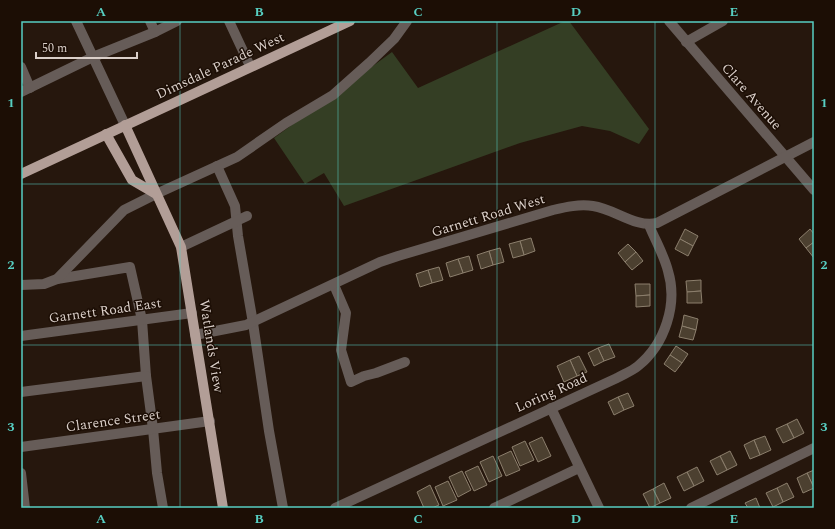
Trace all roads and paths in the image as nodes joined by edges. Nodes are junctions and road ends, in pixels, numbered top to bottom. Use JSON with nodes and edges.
{"nodes":[{"id":1,"x":76,"y":21,"type":"edge"},
{"id":2,"x":150,"y":21,"type":"edge"},
{"id":3,"x":177,"y":21,"type":"edge"},
{"id":4,"x":230,"y":21,"type":"edge"},
{"id":5,"x":350,"y":21,"type":"edge"},
{"id":6,"x":407,"y":21,"type":"edge"},
{"id":7,"x":669,"y":21,"type":"edge"},
{"id":8,"x":722,"y":21,"type":"edge"},
{"id":9,"x":155,"y":32,"type":"junction"},
{"id":10,"x":686,"y":42,"type":"junction"},
{"id":11,"x":93,"y":57,"type":"junction"},
{"id":12,"x":250,"y":66,"type":"junction"},
{"id":13,"x":21,"y":67,"type":"edge"},
{"id":14,"x":26,"y":90,"type":"edge"},
{"id":15,"x":125,"y":125,"type":"junction"},
{"id":16,"x":106,"y":134,"type":"junction"},
{"id":17,"x":814,"y":142,"type":"edge"},
{"id":18,"x":785,"y":156,"type":"junction"},
{"id":19,"x":218,"y":166,"type":"junction"},
{"id":20,"x":21,"y":174,"type":"edge"},
{"id":21,"x":814,"y":190,"type":"edge"},
{"id":22,"x":156,"y":194,"type":"junction"},
{"id":23,"x":242,"y":218,"type":"junction"},
{"id":24,"x":649,"y":225,"type":"junction"},
{"id":25,"x":181,"y":247,"type":"junction"},
{"id":26,"x":57,"y":279,"type":"junction"},
{"id":27,"x":21,"y":285,"type":"edge"},
{"id":28,"x":334,"y":285,"type":"junction"},
{"id":29,"x":192,"y":313,"type":"junction"},
{"id":30,"x":142,"y":320,"type":"junction"},
{"id":31,"x":253,"y":323,"type":"junction"},
{"id":32,"x":195,"y":335,"type":"junction"},
{"id":33,"x":21,"y":336,"type":"edge"},
{"id":34,"x":405,"y":362,"type":"dead end"},
{"id":35,"x":146,"y":376,"type":"junction"},
{"id":36,"x":21,"y":392,"type":"edge"},
{"id":37,"x":551,"y":408,"type":"junction"},
{"id":38,"x":210,"y":421,"type":"junction"},
{"id":39,"x":153,"y":429,"type":"junction"},
{"id":40,"x":21,"y":447,"type":"edge"},
{"id":41,"x":814,"y":448,"type":"edge"},
{"id":42,"x":580,"y":468,"type":"junction"},
{"id":43,"x":21,"y":473,"type":"edge"},
{"id":44,"x":25,"y":508,"type":"edge"},
{"id":45,"x":163,"y":508,"type":"edge"},
{"id":46,"x":223,"y":508,"type":"edge"},
{"id":47,"x":283,"y":508,"type":"edge"},
{"id":48,"x":335,"y":508,"type":"edge"},
{"id":49,"x":494,"y":508,"type":"edge"},
{"id":50,"x":599,"y":508,"type":"edge"},
{"id":51,"x":691,"y":508,"type":"edge"}],
"edges":[{"from":1,"to":11,"type":"street"},
{"from":2,"to":9,"type":"street"},
{"from":3,"to":9,"type":"street"},
{"from":4,"to":12,"type":"street"},
{"from":5,"to":12,"type":"main road","name":"Dimsdale Parade West"},
{"from":6,"to":19,"type":"street"},
{"from":7,"to":10,"type":"street","name":"Clare Avenue"},
{"from":8,"to":10,"type":"street"},
{"from":9,"to":11,"type":"street"},
{"from":10,"to":18,"type":"street","name":"Clare Avenue"},
{"from":11,"to":14,"type":"street"},
{"from":11,"to":15,"type":"street"},
{"from":12,"to":15,"type":"main road","name":"Dimsdale Parade West"},
{"from":13,"to":14,"type":"street"},
{"from":15,"to":16,"type":"main road","name":"Dimsdale Parade West"},
{"from":15,"to":22,"type":"main road","name":"Watlands View"},
{"from":16,"to":20,"type":"main road","name":"Dimsdale Parade West"},
{"from":16,"to":22,"type":"main road"},
{"from":17,"to":18,"type":"street"},
{"from":18,"to":21,"type":"street","name":"Clare Avenue"},
{"from":18,"to":24,"type":"street"},
{"from":19,"to":22,"type":"street"},
{"from":19,"to":23,"type":"street"},
{"from":22,"to":25,"type":"main road","name":"Watlands View"},
{"from":22,"to":26,"type":"street"},
{"from":23,"to":25,"type":"street"},
{"from":23,"to":31,"type":"street"},
{"from":24,"to":28,"type":"street","name":"Garnett Road West"},
{"from":24,"to":37,"type":"street","name":"Loring Road"},
{"from":25,"to":29,"type":"main road","name":"Watlands View"},
{"from":26,"to":27,"type":"street"},
{"from":26,"to":30,"type":"street"},
{"from":28,"to":31,"type":"street","name":"Garnett Road West"},
{"from":28,"to":34,"type":"street"},
{"from":29,"to":30,"type":"street","name":"Garnett Road East"},
{"from":29,"to":32,"type":"main road","name":"Watlands View"},
{"from":30,"to":33,"type":"street","name":"Garnett Road East"},
{"from":30,"to":35,"type":"street"},
{"from":31,"to":32,"type":"street","name":"Garnett Road West"},
{"from":31,"to":47,"type":"street"},
{"from":32,"to":38,"type":"main road","name":"Watlands View"},
{"from":35,"to":36,"type":"street"},
{"from":35,"to":39,"type":"street"},
{"from":37,"to":42,"type":"street"},
{"from":37,"to":48,"type":"street","name":"Loring Road"},
{"from":38,"to":39,"type":"street","name":"Clarence Street"},
{"from":38,"to":46,"type":"main road","name":"Watlands View"},
{"from":39,"to":40,"type":"street","name":"Clarence Street"},
{"from":39,"to":45,"type":"street"},
{"from":41,"to":51,"type":"street"},
{"from":42,"to":49,"type":"street"},
{"from":42,"to":50,"type":"street"},
{"from":43,"to":44,"type":"street"}]}
